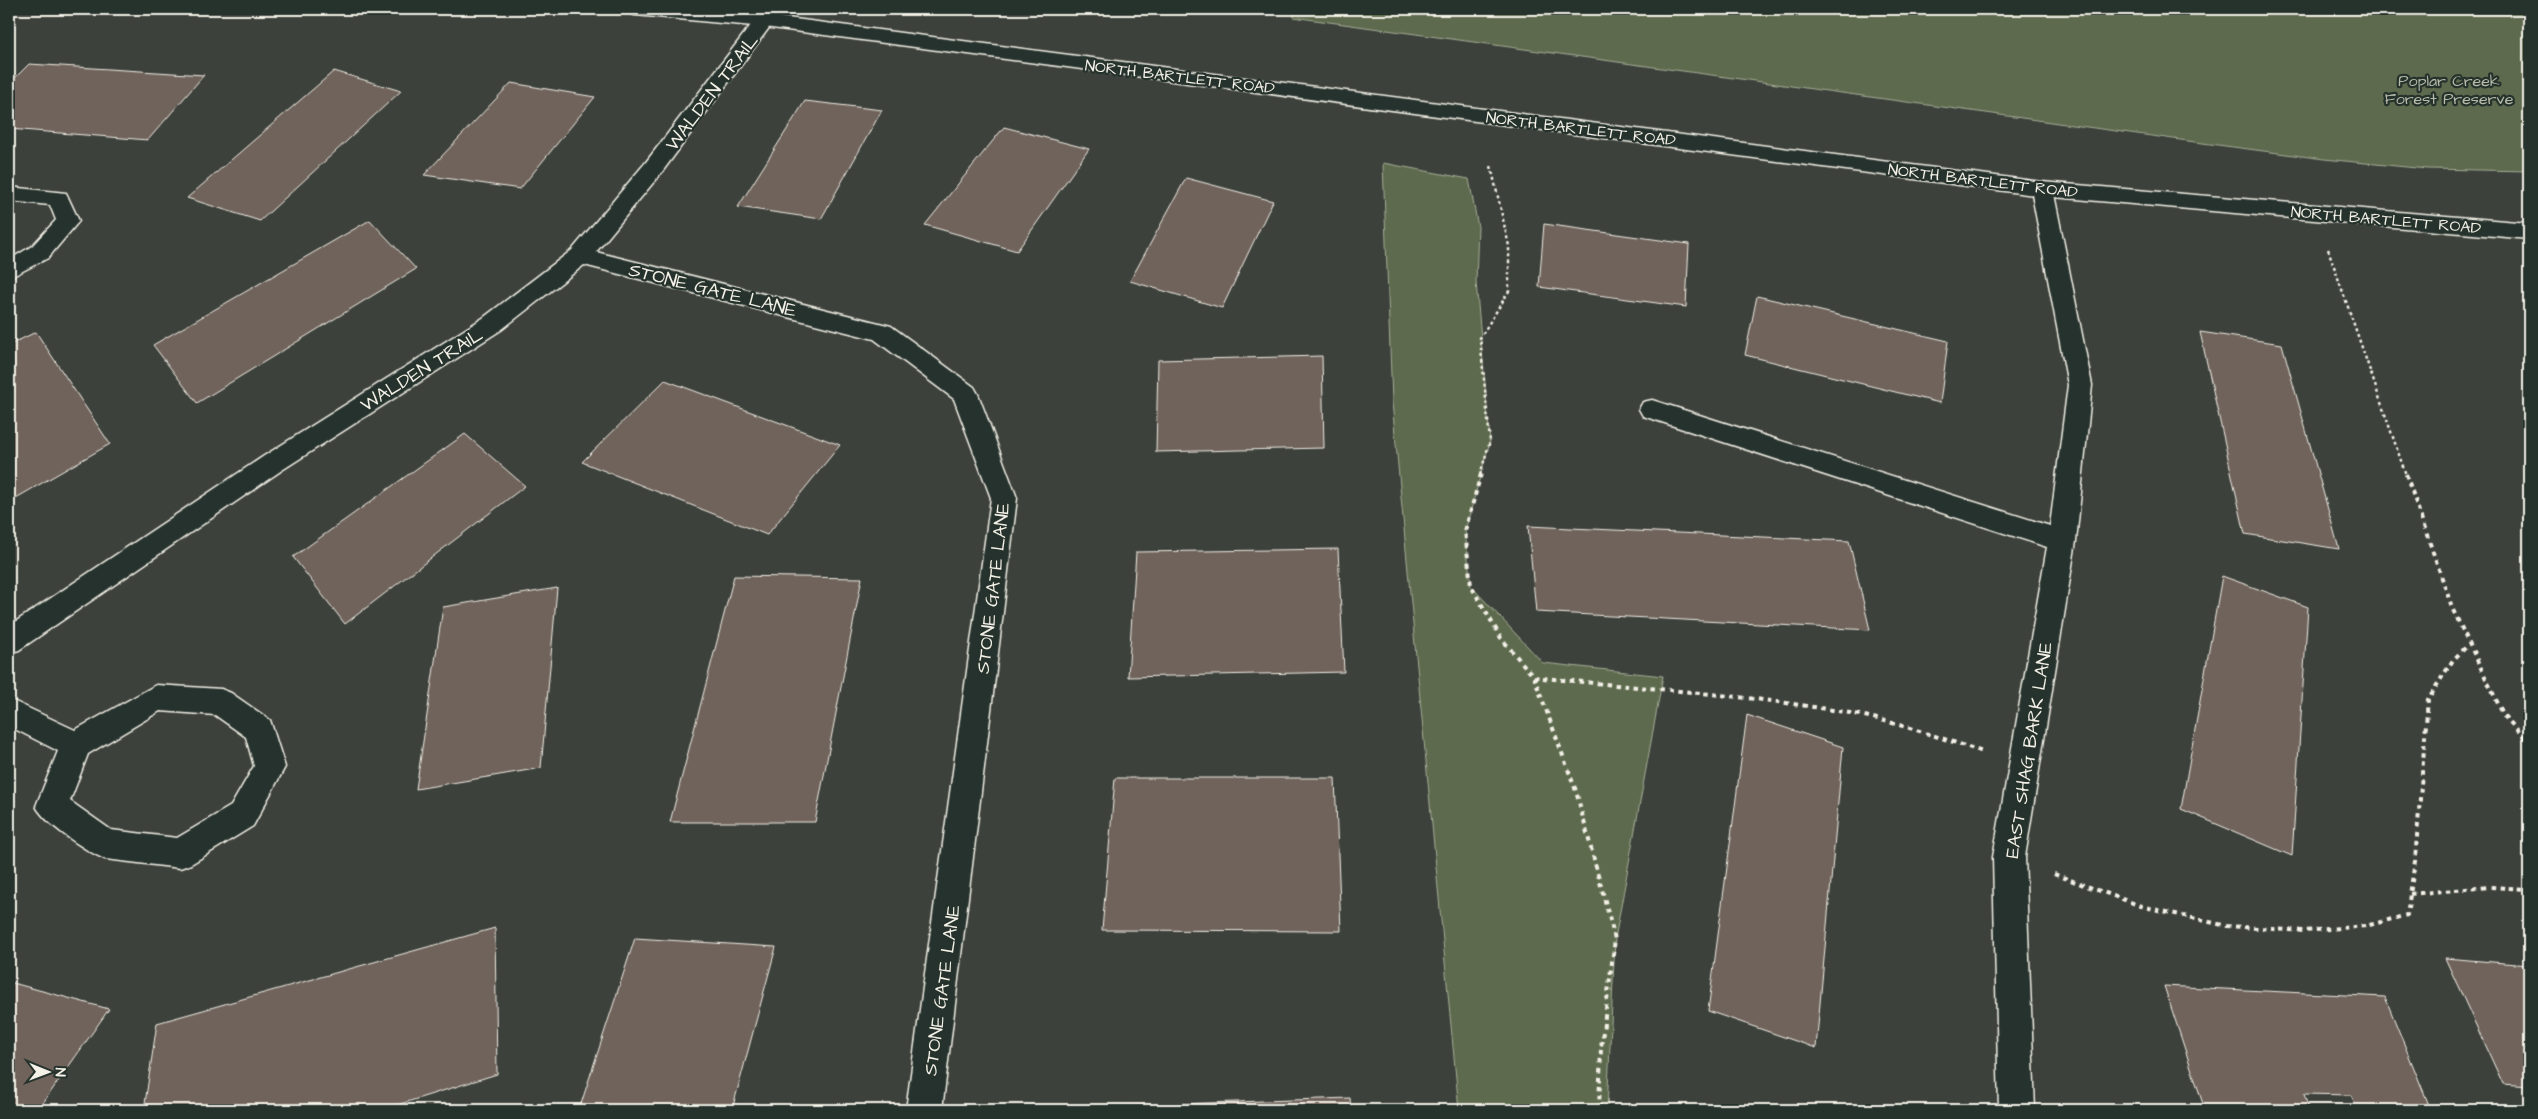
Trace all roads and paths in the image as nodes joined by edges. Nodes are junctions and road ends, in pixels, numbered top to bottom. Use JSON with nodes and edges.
{"nodes":[{"id":1,"x":636,"y":9,"type":"edge"},
{"id":2,"x":764,"y":21,"type":"junction"},
{"id":3,"x":1491,"y":166,"type":"dead end"},
{"id":4,"x":2042,"y":189,"type":"junction"},
{"id":5,"x":9,"y":194,"type":"edge"},
{"id":6,"x":2316,"y":213,"type":"junction"},
{"id":7,"x":2529,"y":231,"type":"edge"},
{"id":8,"x":580,"y":256,"type":"junction"},
{"id":9,"x":9,"y":270,"type":"edge"},
{"id":10,"x":1652,"y":409,"type":"dead end"},
{"id":11,"x":2062,"y":541,"type":"junction"},
{"id":12,"x":9,"y":641,"type":"edge"},
{"id":13,"x":2469,"y":644,"type":"junction"},
{"id":14,"x":1534,"y":677,"type":"junction"},
{"id":15,"x":9,"y":712,"type":"edge"},
{"id":16,"x":2529,"y":742,"type":"edge"},
{"id":17,"x":76,"y":745,"type":"junction"},
{"id":18,"x":2024,"y":765,"type":"junction"},
{"id":19,"x":2009,"y":857,"type":"junction"},
{"id":20,"x":2529,"y":889,"type":"edge"},
{"id":21,"x":2410,"y":894,"type":"junction"},
{"id":22,"x":924,"y":1110,"type":"edge"},
{"id":23,"x":1599,"y":1110,"type":"edge"},
{"id":24,"x":2017,"y":1110,"type":"edge"}],
"edges":[{"from":1,"to":2,"type":"street","name":"NORTH BARTLETT ROAD"},
{"from":2,"to":4,"type":"street","name":"NORTH BARTLETT ROAD"},
{"from":2,"to":8,"type":"street","name":"WALDEN TRAIL"},
{"from":3,"to":14,"type":"path"},
{"from":4,"to":6,"type":"street","name":"NORTH BARTLETT ROAD"},
{"from":4,"to":11,"type":"street","name":"EAST SHAG BARK LANE"},
{"from":5,"to":9,"type":"street"},
{"from":6,"to":7,"type":"street","name":"NORTH BARTLETT ROAD"},
{"from":6,"to":13,"type":"path"},
{"from":8,"to":12,"type":"street","name":"WALDEN TRAIL"},
{"from":8,"to":22,"type":"street","name":"STONE GATE LANE"},
{"from":10,"to":11,"type":"street"},
{"from":11,"to":18,"type":"street","name":"EAST SHAG BARK LANE"},
{"from":13,"to":16,"type":"path"},
{"from":13,"to":21,"type":"path"},
{"from":14,"to":18,"type":"path"},
{"from":14,"to":23,"type":"path"},
{"from":15,"to":17,"type":"street"},
{"from":17,"to":17,"type":"street"},
{"from":18,"to":19,"type":"street","name":"EAST SHAG BARK LANE"},
{"from":19,"to":21,"type":"path"},
{"from":19,"to":24,"type":"street","name":"EAST SHAG BARK LANE"},
{"from":20,"to":21,"type":"path"}]}
